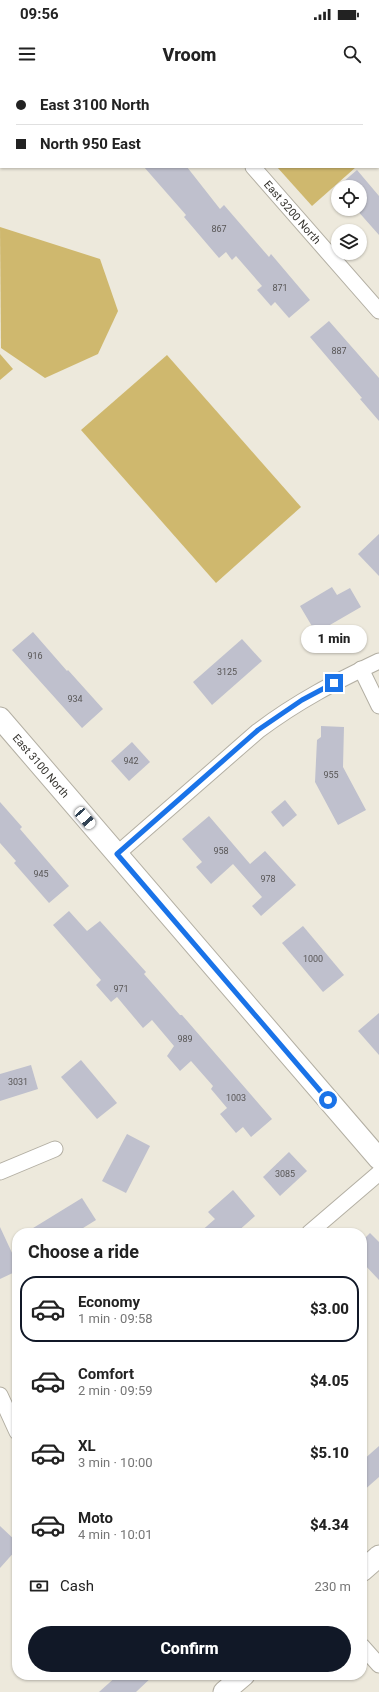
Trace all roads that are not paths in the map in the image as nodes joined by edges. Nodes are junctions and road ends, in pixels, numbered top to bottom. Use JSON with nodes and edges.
{"nodes":[{"id":1,"x":254,"y":168,"type":"edge"},
{"id":2,"x":379,"y":311,"type":"edge"},
{"id":3,"x":379,"y":661,"type":"edge"},
{"id":4,"x":361,"y":670,"type":"junction"},
{"id":5,"x":379,"y":706,"type":"edge"},
{"id":6,"x":0,"y":718,"type":"edge"},
{"id":7,"x":117,"y":854,"type":"junction"},
{"id":8,"x":55,"y":1149,"type":"dead end"},
{"id":9,"x":379,"y":1159,"type":"edge"},
{"id":10,"x":0,"y":1172,"type":"edge"},
{"id":11,"x":379,"y":1173,"type":"edge"},
{"id":12,"x":316,"y":1228,"type":"edge"},
{"id":13,"x":0,"y":1395,"type":"edge"},
{"id":14,"x":12,"y":1421,"type":"edge"},
{"id":15,"x":379,"y":1556,"type":"edge"},
{"id":16,"x":367,"y":1567,"type":"edge"},
{"id":17,"x":367,"y":1652,"type":"edge"},
{"id":18,"x":379,"y":1665,"type":"edge"},
{"id":19,"x":238,"y":1680,"type":"edge"},
{"id":20,"x":224,"y":1692,"type":"edge"}],
"edges":[{"from":1,"to":2,"type":"street","name":"East 3200 North"},
{"from":3,"to":4,"type":"street"},
{"from":4,"to":5,"type":"street"},
{"from":4,"to":7,"type":"street"},
{"from":6,"to":7,"type":"main road","name":"East 3100 North"},
{"from":7,"to":9,"type":"main road","name":"East 3100 North"},
{"from":8,"to":10,"type":"street"},
{"from":11,"to":12,"type":"street"},
{"from":13,"to":14,"type":"street"},
{"from":15,"to":16,"type":"main road"},
{"from":17,"to":18,"type":"street"},
{"from":19,"to":20,"type":"main road"}]}
